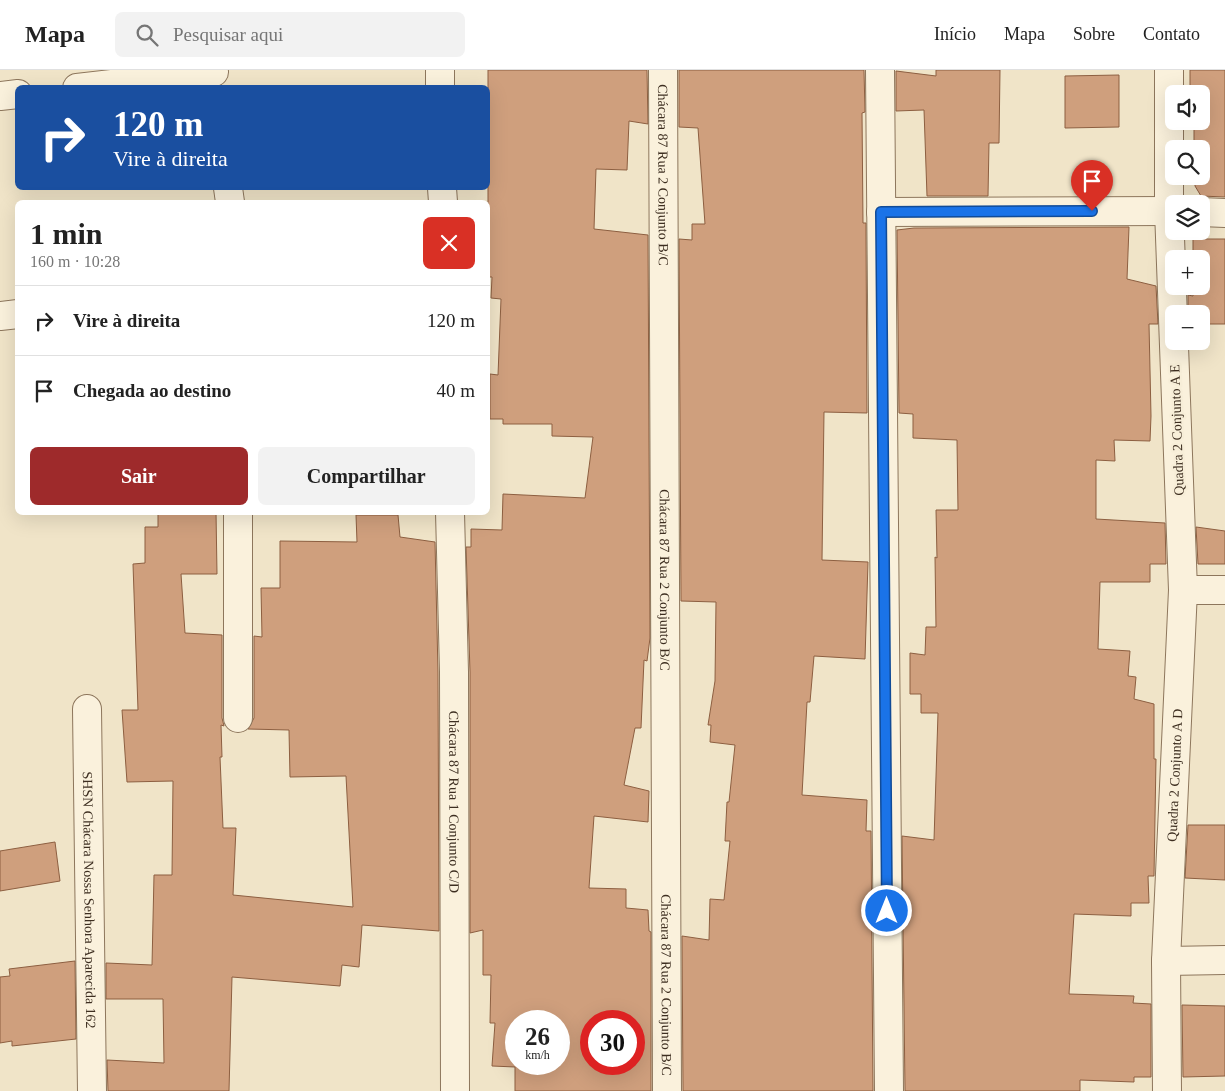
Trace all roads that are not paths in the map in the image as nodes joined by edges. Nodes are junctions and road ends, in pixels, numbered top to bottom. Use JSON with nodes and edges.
{"nodes":[{"id":1,"x":440,"y":70,"type":"edge"},
{"id":2,"x":663,"y":70,"type":"edge"},
{"id":3,"x":880,"y":70,"type":"edge"},
{"id":4,"x":1169,"y":70,"type":"edge"},
{"id":5,"x":215,"y":76,"type":"edge"},
{"id":6,"x":112,"y":85,"type":"edge"},
{"id":7,"x":440,"y":85,"type":"edge"},
{"id":8,"x":15,"y":94,"type":"edge"},
{"id":9,"x":0,"y":96,"type":"edge"},
{"id":10,"x":1171,"y":195,"type":"edge"},
{"id":11,"x":1165,"y":210,"type":"edge"},
{"id":12,"x":881,"y":212,"type":"junction"},
{"id":13,"x":1210,"y":212,"type":"edge"},
{"id":14,"x":1225,"y":212,"type":"edge"},
{"id":15,"x":1172,"y":240,"type":"edge"},
{"id":16,"x":15,"y":314,"type":"edge"},
{"id":17,"x":0,"y":316,"type":"edge"},
{"id":18,"x":238,"y":515,"type":"edge"},
{"id":19,"x":450,"y":515,"type":"edge"},
{"id":20,"x":1183,"y":590,"type":"junction"},
{"id":21,"x":1225,"y":590,"type":"edge"},
{"id":22,"x":87,"y":709,"type":"dead end"},
{"id":23,"x":238,"y":718,"type":"dead end"},
{"id":24,"x":1225,"y":960,"type":"edge"},
{"id":25,"x":1166,"y":961,"type":"junction"},
{"id":26,"x":92,"y":1091,"type":"edge"},
{"id":27,"x":455,"y":1091,"type":"edge"},
{"id":28,"x":667,"y":1091,"type":"edge"},
{"id":29,"x":889,"y":1091,"type":"edge"},
{"id":30,"x":1167,"y":1091,"type":"edge"}],
"edges":[{"from":1,"to":7,"type":"street"},
{"from":2,"to":28,"type":"street","name":"Chácara 87 Rua 2 Conjunto B/C"},
{"from":3,"to":12,"type":"street"},
{"from":4,"to":10,"type":"street","name":"Quadra 2 Conjunto A E"},
{"from":5,"to":6,"type":"street"},
{"from":8,"to":9,"type":"street"},
{"from":11,"to":12,"type":"street"},
{"from":12,"to":29,"type":"street"},
{"from":13,"to":14,"type":"street"},
{"from":15,"to":20,"type":"street","name":"Quadra 2 Conjunto A E"},
{"from":16,"to":17,"type":"street"},
{"from":18,"to":23,"type":"street"},
{"from":19,"to":27,"type":"street","name":"Chácara 87 Rua 1 Conjunto C/D"},
{"from":20,"to":21,"type":"street"},
{"from":20,"to":25,"type":"street","name":"Quadra 2 Conjunto A D"},
{"from":22,"to":26,"type":"street","name":"SHSN Chácara Nossa Senhora Aparecida 162"},
{"from":24,"to":25,"type":"street"},
{"from":25,"to":30,"type":"street","name":"Quadra 2 Conjunto A D"}]}
